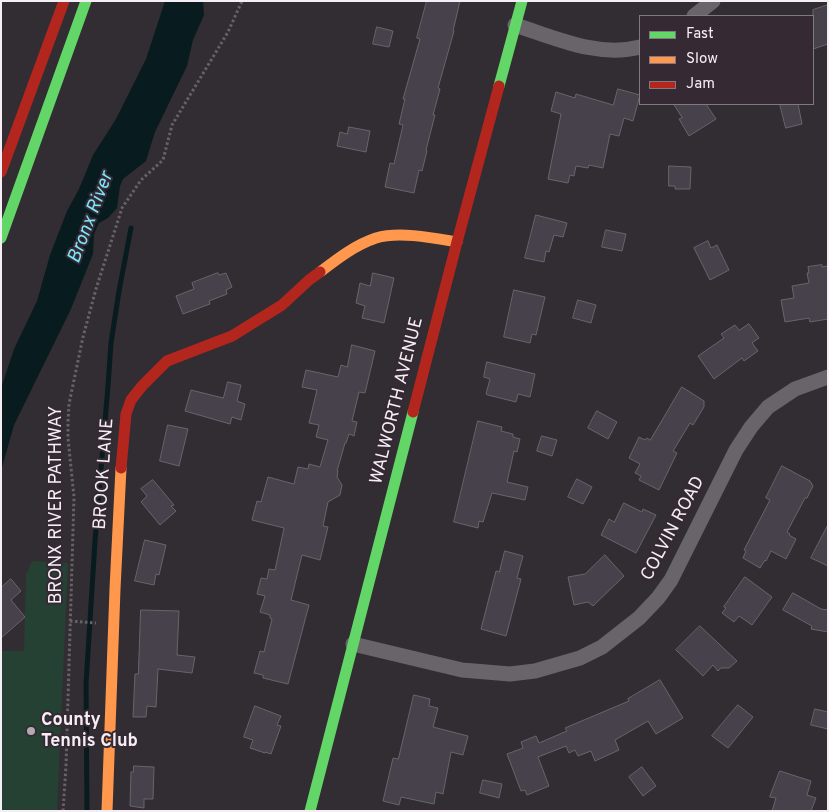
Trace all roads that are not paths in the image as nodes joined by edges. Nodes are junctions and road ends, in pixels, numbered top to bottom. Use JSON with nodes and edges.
{"nodes":[{"id":1,"x":64,"y":1,"type":"edge"},
{"id":2,"x":86,"y":1,"type":"edge"},
{"id":3,"x":522,"y":1,"type":"edge"},
{"id":4,"x":713,"y":1,"type":"edge"},
{"id":5,"x":695,"y":15,"type":"edge"},
{"id":6,"x":515,"y":25,"type":"junction"},
{"id":7,"x":639,"y":47,"type":"edge"},
{"id":8,"x":1,"y":172,"type":"edge"},
{"id":9,"x":1,"y":238,"type":"edge"},
{"id":10,"x":457,"y":242,"type":"junction"},
{"id":11,"x":828,"y":377,"type":"edge"},
{"id":12,"x":353,"y":644,"type":"junction"},
{"id":13,"x":107,"y":811,"type":"edge"},
{"id":14,"x":310,"y":811,"type":"edge"}],
"edges":[{"from":1,"to":8,"type":"main road"},
{"from":2,"to":9,"type":"main road"},
{"from":3,"to":6,"type":"main road","name":"WALWORTH AVENUE"},
{"from":4,"to":5,"type":"street"},
{"from":6,"to":7,"type":"street"},
{"from":6,"to":10,"type":"main road","name":"WALWORTH AVENUE"},
{"from":10,"to":12,"type":"main road","name":"WALWORTH AVENUE"},
{"from":10,"to":13,"type":"main road","name":"BROOK LANE"},
{"from":11,"to":12,"type":"street","name":"COLVIN ROAD"},
{"from":12,"to":14,"type":"main road","name":"WALWORTH AVENUE"}]}
